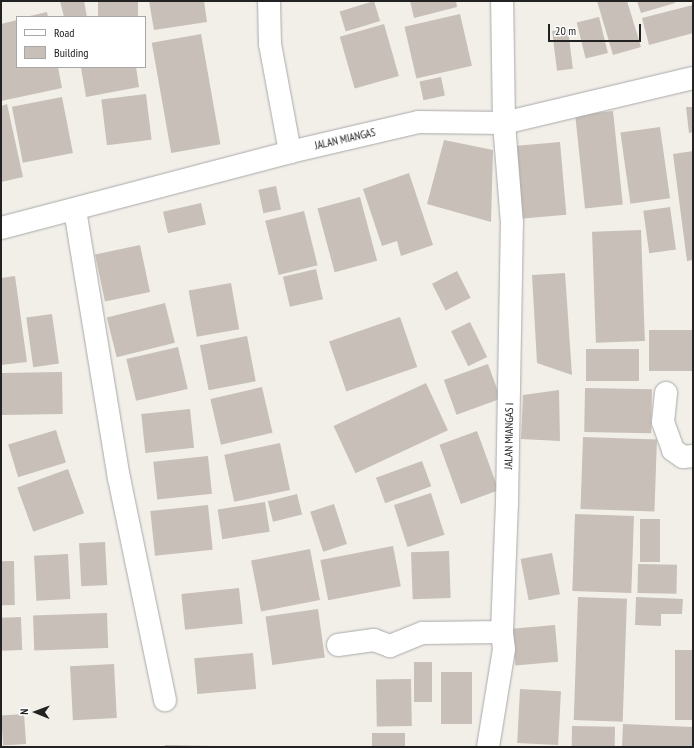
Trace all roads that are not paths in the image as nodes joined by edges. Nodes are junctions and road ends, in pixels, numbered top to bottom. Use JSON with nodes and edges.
{"nodes":[{"id":1,"x":269,"y":1,"type":"edge"},
{"id":2,"x":502,"y":1,"type":"edge"},
{"id":3,"x":693,"y":78,"type":"edge"},
{"id":4,"x":504,"y":123,"type":"junction"},
{"id":5,"x":290,"y":152,"type":"junction"},
{"id":6,"x":75,"y":210,"type":"junction"},
{"id":7,"x":1,"y":228,"type":"edge"},
{"id":8,"x":666,"y":393,"type":"dead end"},
{"id":9,"x":693,"y":456,"type":"edge"},
{"id":10,"x":502,"y":632,"type":"junction"},
{"id":11,"x":338,"y":645,"type":"dead end"},
{"id":12,"x":165,"y":700,"type":"dead end"},
{"id":13,"x":488,"y":747,"type":"edge"}],
"edges":[{"from":1,"to":5,"type":"street"},
{"from":2,"to":4,"type":"street","name":"JALAN MIANGAS I"},
{"from":3,"to":4,"type":"street","name":"JALAN MIANGAS"},
{"from":4,"to":5,"type":"street","name":"JALAN MIANGAS"},
{"from":4,"to":10,"type":"street","name":"JALAN MIANGAS I"},
{"from":5,"to":6,"type":"street","name":"JALAN MIANGAS"},
{"from":6,"to":7,"type":"street","name":"JALAN MIANGAS"},
{"from":6,"to":12,"type":"street"},
{"from":8,"to":9,"type":"street"},
{"from":10,"to":11,"type":"street"},
{"from":10,"to":13,"type":"street","name":"JALAN MIANGAS I"}]}
